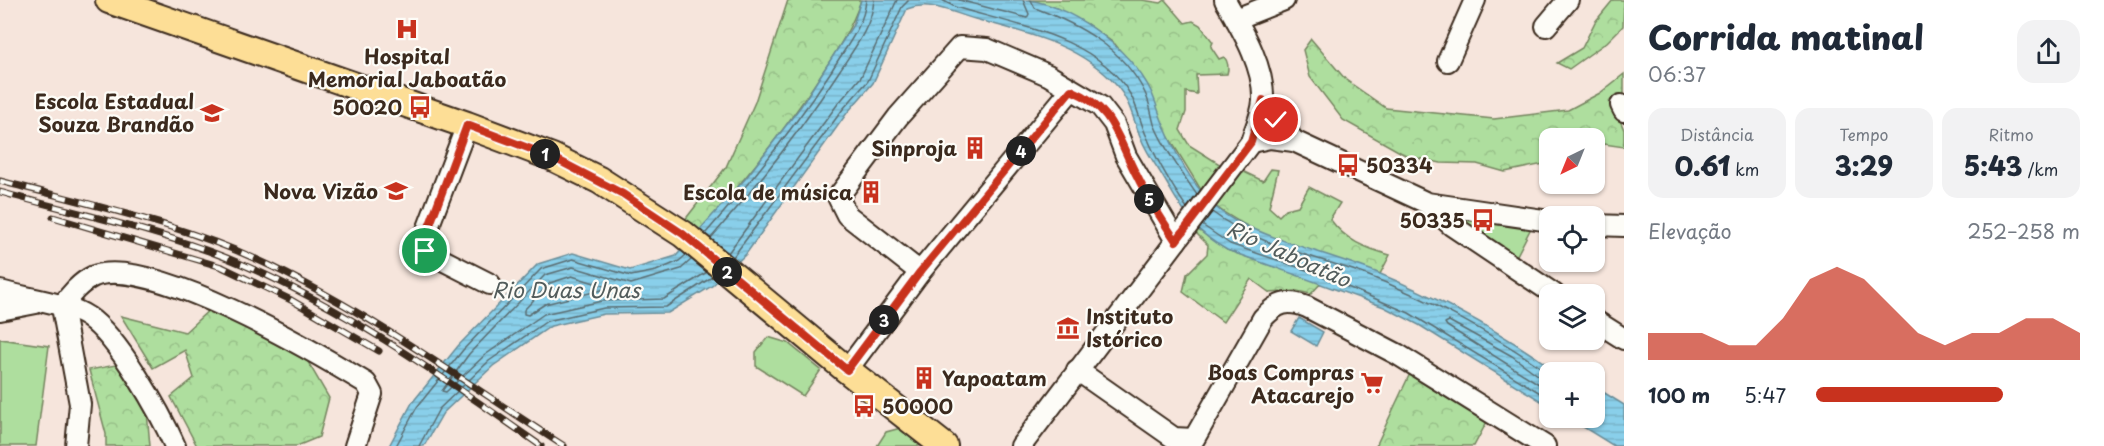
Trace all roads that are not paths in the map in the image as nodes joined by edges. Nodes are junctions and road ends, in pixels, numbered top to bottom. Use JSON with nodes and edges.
{"nodes":[{"id":1,"x":109,"y":0,"type":"edge"},
{"id":2,"x":1225,"y":0,"type":"edge"},
{"id":3,"x":1284,"y":0,"type":"edge"},
{"id":4,"x":1475,"y":0,"type":"edge"},
{"id":5,"x":1568,"y":0,"type":"edge"},
{"id":6,"x":137,"y":6,"type":"edge"},
{"id":7,"x":1236,"y":19,"type":"junction"},
{"id":8,"x":1546,"y":26,"type":"dead end"},
{"id":9,"x":1448,"y":61,"type":"dead end"},
{"id":10,"x":1071,"y":90,"type":"junction"},
{"id":11,"x":1263,"y":100,"type":"junction"},
{"id":12,"x":467,"y":125,"type":"junction"},
{"id":13,"x":1294,"y":141,"type":"junction"},
{"id":14,"x":1251,"y":142,"type":"junction"},
{"id":15,"x":1426,"y":203,"type":"junction"},
{"id":16,"x":1539,"y":219,"type":"edge"},
{"id":17,"x":1605,"y":225,"type":"edge"},
{"id":18,"x":1624,"y":226,"type":"edge"},
{"id":19,"x":1180,"y":234,"type":"junction"},
{"id":20,"x":920,"y":272,"type":"junction"},
{"id":21,"x":490,"y":284,"type":"dead end"},
{"id":22,"x":1539,"y":284,"type":"edge"},
{"id":23,"x":0,"y":291,"type":"edge"},
{"id":24,"x":41,"y":302,"type":"junction"},
{"id":25,"x":62,"y":308,"type":"junction"},
{"id":26,"x":0,"y":310,"type":"edge"},
{"id":27,"x":1605,"y":327,"type":"edge"},
{"id":28,"x":1624,"y":339,"type":"edge"},
{"id":29,"x":847,"y":370,"type":"junction"},
{"id":30,"x":1077,"y":370,"type":"junction"},
{"id":31,"x":76,"y":446,"type":"edge"},
{"id":32,"x":175,"y":446,"type":"edge"},
{"id":33,"x":355,"y":446,"type":"edge"},
{"id":34,"x":944,"y":446,"type":"edge"},
{"id":35,"x":1021,"y":446,"type":"edge"},
{"id":36,"x":1545,"y":446,"type":"edge"}],
"edges":[{"from":1,"to":6,"type":"main road"},
{"from":2,"to":7,"type":"street"},
{"from":3,"to":7,"type":"street"},
{"from":4,"to":9,"type":"street"},
{"from":5,"to":8,"type":"street"},
{"from":6,"to":12,"type":"main road"},
{"from":7,"to":11,"type":"street"},
{"from":10,"to":19,"type":"street"},
{"from":10,"to":20,"type":"street"},
{"from":10,"to":20,"type":"street"},
{"from":11,"to":13,"type":"street"},
{"from":11,"to":14,"type":"street"},
{"from":12,"to":21,"type":"street"},
{"from":12,"to":29,"type":"main road"},
{"from":13,"to":14,"type":"street"},
{"from":13,"to":15,"type":"street"},
{"from":14,"to":19,"type":"street"},
{"from":15,"to":16,"type":"street"},
{"from":15,"to":22,"type":"street"},
{"from":17,"to":18,"type":"street"},
{"from":19,"to":30,"type":"street"},
{"from":20,"to":29,"type":"street"},
{"from":23,"to":24,"type":"street"},
{"from":24,"to":25,"type":"street"},
{"from":24,"to":26,"type":"street"},
{"from":25,"to":31,"type":"street"},
{"from":25,"to":32,"type":"street"},
{"from":25,"to":33,"type":"street"},
{"from":27,"to":28,"type":"street"},
{"from":29,"to":34,"type":"main road"},
{"from":30,"to":35,"type":"street"},
{"from":30,"to":36,"type":"street"}]}
